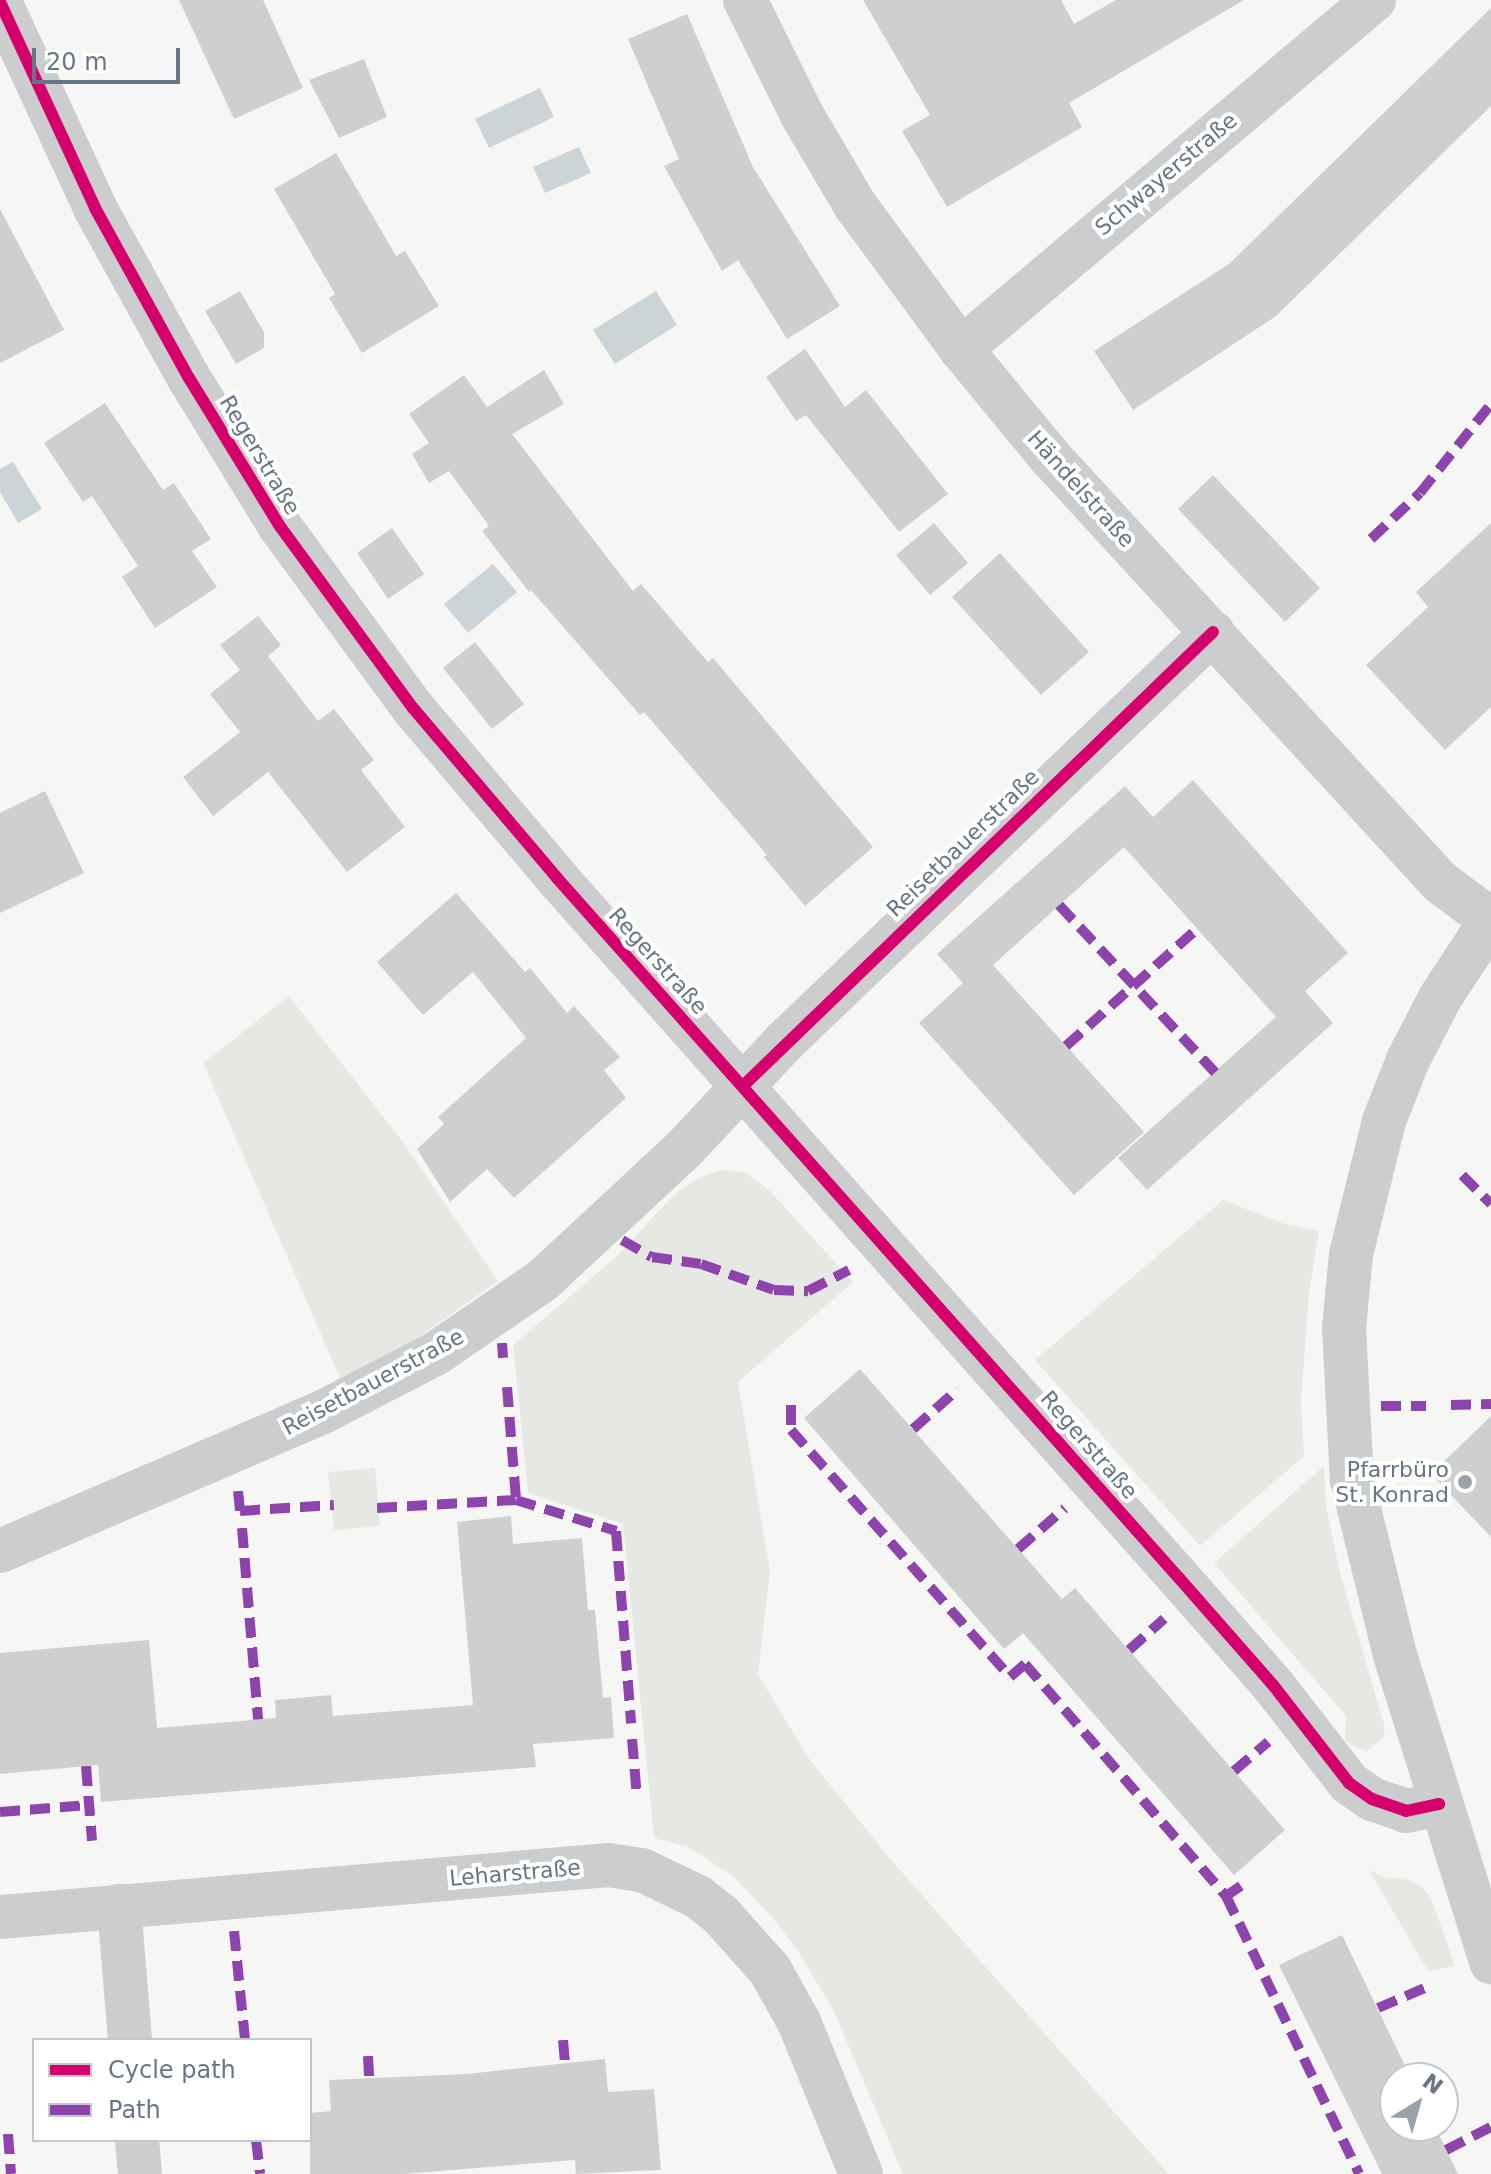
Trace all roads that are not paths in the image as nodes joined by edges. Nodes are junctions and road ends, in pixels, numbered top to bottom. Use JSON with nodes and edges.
{"nodes":[{"id":1,"x":745,"y":0,"type":"edge"},
{"id":2,"x":1374,"y":0,"type":"edge"},
{"id":3,"x":0,"y":2,"type":"edge"},
{"id":4,"x":961,"y":349,"type":"junction"},
{"id":5,"x":1213,"y":632,"type":"junction"},
{"id":6,"x":1491,"y":920,"type":"edge"},
{"id":7,"x":744,"y":1085,"type":"junction"},
{"id":8,"x":0,"y":1551,"type":"edge"},
{"id":9,"x":1439,"y":1804,"type":"junction"},
{"id":10,"x":119,"y":1906,"type":"junction"},
{"id":11,"x":0,"y":1917,"type":"edge"},
{"id":12,"x":1491,"y":1962,"type":"edge"},
{"id":13,"x":130,"y":2038,"type":"edge"},
{"id":14,"x":137,"y":2142,"type":"edge"},
{"id":15,"x":140,"y":2174,"type":"edge"},
{"id":16,"x":861,"y":2174,"type":"edge"}],
"edges":[{"from":1,"to":4,"type":"street","name":"Händelstraße"},
{"from":2,"to":4,"type":"street","name":"Schwayerstraße"},
{"from":3,"to":7,"type":"street","name":"Regerstraße"},
{"from":4,"to":5,"type":"street","name":"Händelstraße"},
{"from":5,"to":6,"type":"street","name":"Händelstraße"},
{"from":5,"to":7,"type":"street","name":"Reisetbauerstraße"},
{"from":6,"to":9,"type":"street"},
{"from":7,"to":8,"type":"street","name":"Reisetbauerstraße"},
{"from":7,"to":9,"type":"street","name":"Regerstraße"},
{"from":9,"to":12,"type":"street"},
{"from":10,"to":11,"type":"street","name":"Leharstraße"},
{"from":10,"to":13,"type":"street"},
{"from":10,"to":16,"type":"street","name":"Leharstraße"},
{"from":14,"to":15,"type":"street"}]}
